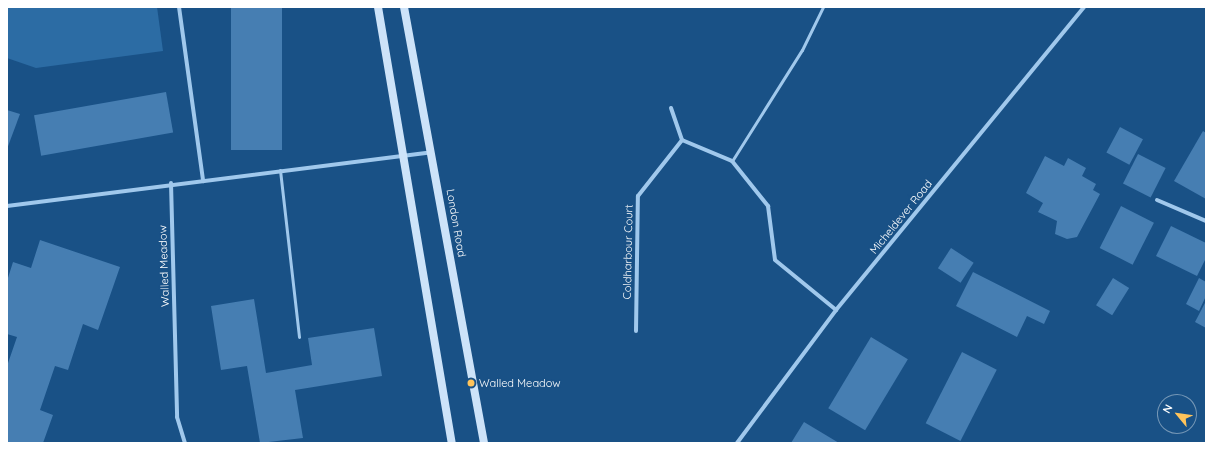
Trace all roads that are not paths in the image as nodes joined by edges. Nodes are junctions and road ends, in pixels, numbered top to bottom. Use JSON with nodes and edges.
{"nodes":[{"id":1,"x":179,"y":7,"type":"edge"},
{"id":2,"x":378,"y":7,"type":"edge"},
{"id":3,"x":404,"y":7,"type":"edge"},
{"id":4,"x":823,"y":7,"type":"edge"},
{"id":5,"x":1084,"y":7,"type":"edge"},
{"id":6,"x":671,"y":108,"type":"dead end"},
{"id":7,"x":682,"y":140,"type":"junction"},
{"id":8,"x":432,"y":152,"type":"junction"},
{"id":9,"x":405,"y":154,"type":"junction"},
{"id":10,"x":732,"y":161,"type":"junction"},
{"id":11,"x":280,"y":170,"type":"junction"},
{"id":12,"x":203,"y":181,"type":"junction"},
{"id":13,"x":171,"y":184,"type":"junction"},
{"id":14,"x":1157,"y":200,"type":"dead end"},
{"id":15,"x":7,"y":206,"type":"edge"},
{"id":16,"x":1206,"y":221,"type":"edge"},
{"id":17,"x":836,"y":310,"type":"junction"},
{"id":18,"x":636,"y":331,"type":"dead end"},
{"id":19,"x":299,"y":337,"type":"dead end"},
{"id":20,"x":186,"y":443,"type":"edge"},
{"id":21,"x":452,"y":443,"type":"edge"},
{"id":22,"x":484,"y":443,"type":"edge"},
{"id":23,"x":737,"y":443,"type":"edge"}],
"edges":[{"from":1,"to":12,"type":"street"},
{"from":2,"to":9,"type":"street"},
{"from":3,"to":8,"type":"street","name":"London Road"},
{"from":4,"to":10,"type":"lane"},
{"from":5,"to":17,"type":"street","name":"Micheldever Road"},
{"from":6,"to":7,"type":"street"},
{"from":7,"to":10,"type":"street"},
{"from":7,"to":18,"type":"street","name":"Coldharbour Court"},
{"from":8,"to":9,"type":"street"},
{"from":8,"to":22,"type":"street","name":"London Road"},
{"from":9,"to":11,"type":"street"},
{"from":9,"to":21,"type":"street"},
{"from":10,"to":17,"type":"street"},
{"from":11,"to":12,"type":"street"},
{"from":11,"to":19,"type":"lane"},
{"from":12,"to":13,"type":"street"},
{"from":13,"to":15,"type":"street"},
{"from":13,"to":20,"type":"street","name":"Walled Meadow"},
{"from":14,"to":16,"type":"street"},
{"from":17,"to":23,"type":"street","name":"Micheldever Road"}]}
